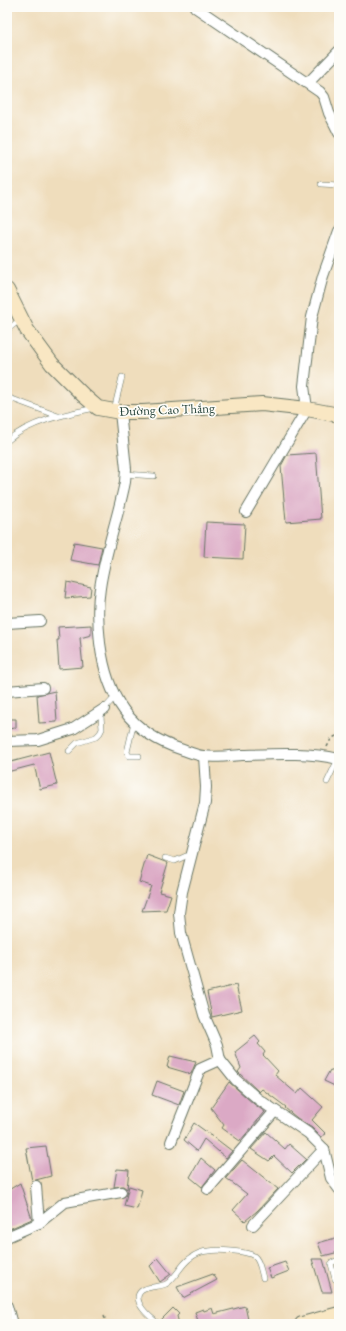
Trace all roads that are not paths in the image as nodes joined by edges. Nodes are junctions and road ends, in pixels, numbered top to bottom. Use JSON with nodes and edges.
{"nodes":[{"id":1,"x":195,"y":7,"type":"edge"},
{"id":2,"x":339,"y":51,"type":"edge"},
{"id":3,"x":308,"y":83,"type":"junction"},
{"id":4,"x":339,"y":133,"type":"edge"},
{"id":5,"x":321,"y":184,"type":"dead end"},
{"id":6,"x":339,"y":185,"type":"edge"},
{"id":7,"x":339,"y":231,"type":"edge"},
{"id":8,"x":7,"y":290,"type":"edge"},
{"id":9,"x":21,"y":318,"type":"junction"},
{"id":10,"x":7,"y":330,"type":"edge"},
{"id":11,"x":122,"y":377,"type":"dead end"},
{"id":12,"x":7,"y":397,"type":"edge"},
{"id":13,"x":98,"y":408,"type":"junction"},
{"id":14,"x":307,"y":409,"type":"junction"},
{"id":15,"x":117,"y":412,"type":"junction"},
{"id":16,"x":339,"y":415,"type":"edge"},
{"id":17,"x":58,"y":416,"type":"junction"},
{"id":18,"x":7,"y":440,"type":"edge"},
{"id":19,"x":125,"y":474,"type":"junction"},
{"id":20,"x":154,"y":476,"type":"dead end"},
{"id":21,"x":246,"y":512,"type":"dead end"},
{"id":22,"x":40,"y":621,"type":"dead end"},
{"id":23,"x":7,"y":623,"type":"edge"},
{"id":24,"x":44,"y":688,"type":"dead end"},
{"id":25,"x":7,"y":691,"type":"edge"},
{"id":26,"x":115,"y":697,"type":"junction"},
{"id":27,"x":104,"y":709,"type":"junction"},
{"id":28,"x":134,"y":722,"type":"junction"},
{"id":29,"x":7,"y":741,"type":"edge"},
{"id":30,"x":69,"y":751,"type":"dead end"},
{"id":31,"x":139,"y":756,"type":"dead end"},
{"id":32,"x":204,"y":756,"type":"junction"},
{"id":33,"x":339,"y":759,"type":"edge"},
{"id":34,"x":327,"y":782,"type":"dead end"},
{"id":35,"x":191,"y":857,"type":"junction"},
{"id":36,"x":165,"y":858,"type":"dead end"},
{"id":37,"x":220,"y":1060,"type":"junction"},
{"id":38,"x":275,"y":1111,"type":"junction"},
{"id":39,"x":171,"y":1142,"type":"dead end"},
{"id":40,"x":324,"y":1149,"type":"junction"},
{"id":41,"x":36,"y":1186,"type":"dead end"},
{"id":42,"x":208,"y":1189,"type":"dead end"},
{"id":43,"x":339,"y":1189,"type":"edge"},
{"id":44,"x":121,"y":1192,"type":"dead end"},
{"id":45,"x":39,"y":1223,"type":"junction"},
{"id":46,"x":253,"y":1225,"type":"dead end"},
{"id":47,"x":7,"y":1237,"type":"edge"},
{"id":48,"x":339,"y":1260,"type":"edge"},
{"id":49,"x":263,"y":1278,"type":"dead end"},
{"id":50,"x":339,"y":1280,"type":"edge"},
{"id":51,"x":7,"y":1306,"type":"edge"},
{"id":52,"x":339,"y":1314,"type":"edge"},
{"id":53,"x":324,"y":1321,"type":"edge"},
{"id":54,"x":12,"y":1324,"type":"edge"},
{"id":55,"x":158,"y":1324,"type":"edge"},
{"id":56,"x":302,"y":1324,"type":"edge"}],
"edges":[{"from":1,"to":3,"type":"street"},
{"from":2,"to":3,"type":"street"},
{"from":3,"to":4,"type":"street"},
{"from":5,"to":6,"type":"lane"},
{"from":7,"to":14,"type":"street"},
{"from":8,"to":9,"type":"street"},
{"from":9,"to":10,"type":"lane"},
{"from":9,"to":13,"type":"street"},
{"from":11,"to":15,"type":"lane"},
{"from":12,"to":17,"type":"lane"},
{"from":13,"to":15,"type":"street","name":"Đường Cao Thắng"},
{"from":13,"to":17,"type":"lane"},
{"from":14,"to":15,"type":"street","name":"Đường Cao Thắng"},
{"from":14,"to":16,"type":"street","name":"Đường Cao Thắng"},
{"from":14,"to":21,"type":"street"},
{"from":15,"to":19,"type":"street"},
{"from":17,"to":18,"type":"lane"},
{"from":19,"to":20,"type":"lane"},
{"from":19,"to":26,"type":"street"},
{"from":22,"to":23,"type":"street"},
{"from":24,"to":25,"type":"street"},
{"from":26,"to":27,"type":"lane"},
{"from":26,"to":28,"type":"street"},
{"from":27,"to":29,"type":"street"},
{"from":27,"to":30,"type":"lane"},
{"from":28,"to":31,"type":"lane"},
{"from":28,"to":32,"type":"street"},
{"from":32,"to":33,"type":"street"},
{"from":32,"to":35,"type":"street"},
{"from":33,"to":34,"type":"lane"},
{"from":35,"to":36,"type":"lane"},
{"from":35,"to":37,"type":"street"},
{"from":37,"to":38,"type":"street"},
{"from":37,"to":39,"type":"street"},
{"from":38,"to":40,"type":"street"},
{"from":38,"to":42,"type":"street"},
{"from":40,"to":43,"type":"street"},
{"from":40,"to":46,"type":"street"},
{"from":41,"to":45,"type":"street"},
{"from":44,"to":45,"type":"street"},
{"from":45,"to":47,"type":"street"},
{"from":48,"to":50,"type":"lane"},
{"from":49,"to":55,"type":"lane"},
{"from":51,"to":54,"type":"street"},
{"from":52,"to":53,"type":"street"},
{"from":53,"to":56,"type":"street"}]}
